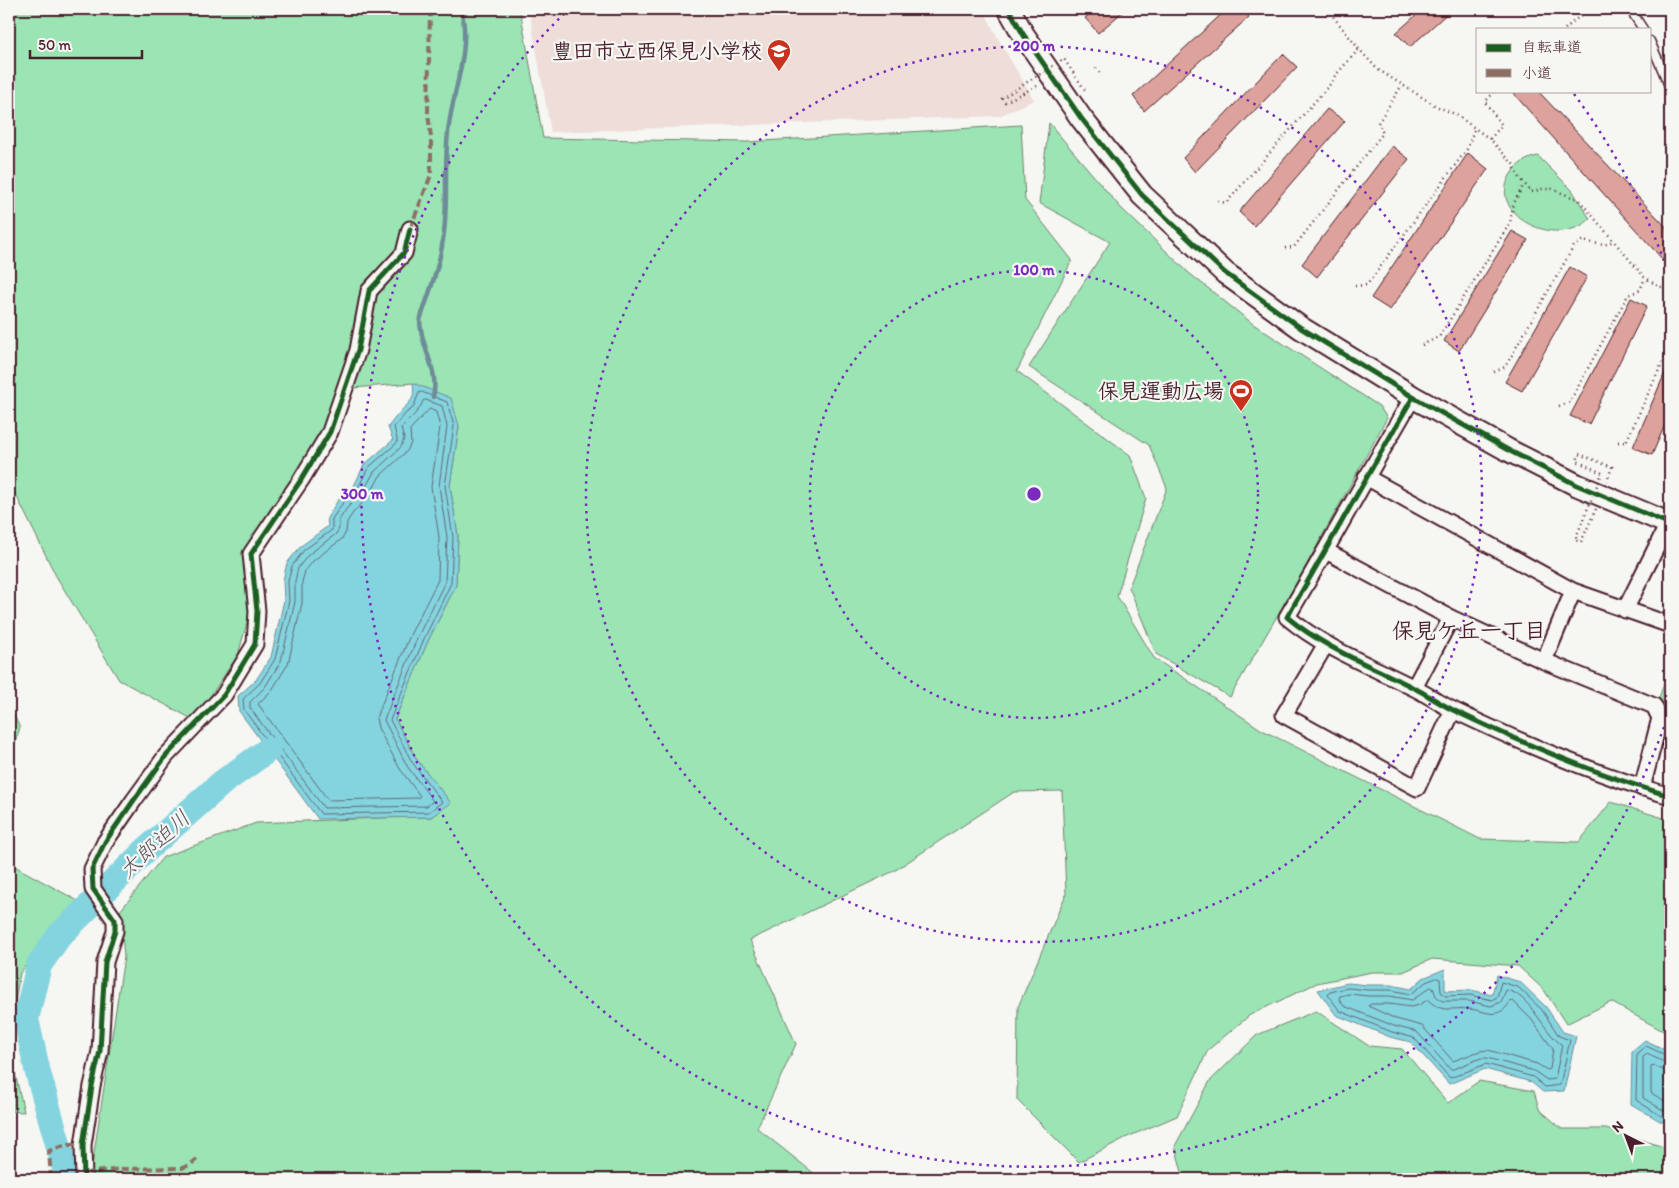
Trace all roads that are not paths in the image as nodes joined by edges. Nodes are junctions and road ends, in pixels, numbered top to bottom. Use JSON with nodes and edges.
{"nodes":[{"id":1,"x":1009,"y":9,"type":"edge"},
{"id":2,"x":1630,"y":9,"type":"edge"},
{"id":3,"x":1642,"y":28,"type":"edge"},
{"id":4,"x":1652,"y":46,"type":"edge"},
{"id":5,"x":1670,"y":88,"type":"edge"},
{"id":6,"x":410,"y":229,"type":"dead end"},
{"id":7,"x":1412,"y":397,"type":"junction"},
{"id":8,"x":1366,"y":478,"type":"junction"},
{"id":9,"x":1669,"y":524,"type":"edge"},
{"id":10,"x":1326,"y":551,"type":"junction"},
{"id":11,"x":1573,"y":591,"type":"junction"},
{"id":12,"x":1625,"y":610,"type":"junction"},
{"id":13,"x":1451,"y":618,"type":"junction"},
{"id":14,"x":1670,"y":625,"type":"edge"},
{"id":15,"x":1326,"y":644,"type":"junction"},
{"id":16,"x":1544,"y":661,"type":"junction"},
{"id":17,"x":1414,"y":688,"type":"junction"},
{"id":18,"x":1453,"y":710,"type":"junction"},
{"id":19,"x":1642,"y":788,"type":"junction"},
{"id":20,"x":1670,"y":796,"type":"edge"},
{"id":21,"x":84,"y":1179,"type":"edge"}],
"edges":[{"from":1,"to":7,"type":"street"},
{"from":2,"to":3,"type":"lane"},
{"from":4,"to":5,"type":"lane"},
{"from":6,"to":21,"type":"street"},
{"from":7,"to":8,"type":"street"},
{"from":7,"to":9,"type":"street"},
{"from":8,"to":10,"type":"street"},
{"from":8,"to":11,"type":"street"},
{"from":9,"to":12,"type":"street"},
{"from":10,"to":13,"type":"street"},
{"from":10,"to":15,"type":"street"},
{"from":11,"to":12,"type":"street"},
{"from":11,"to":16,"type":"street"},
{"from":12,"to":14,"type":"street"},
{"from":13,"to":16,"type":"street"},
{"from":13,"to":17,"type":"street"},
{"from":15,"to":17,"type":"street"},
{"from":15,"to":18,"type":"street"},
{"from":16,"to":19,"type":"street"},
{"from":17,"to":18,"type":"street"},
{"from":18,"to":19,"type":"street"},
{"from":19,"to":20,"type":"street"}]}
